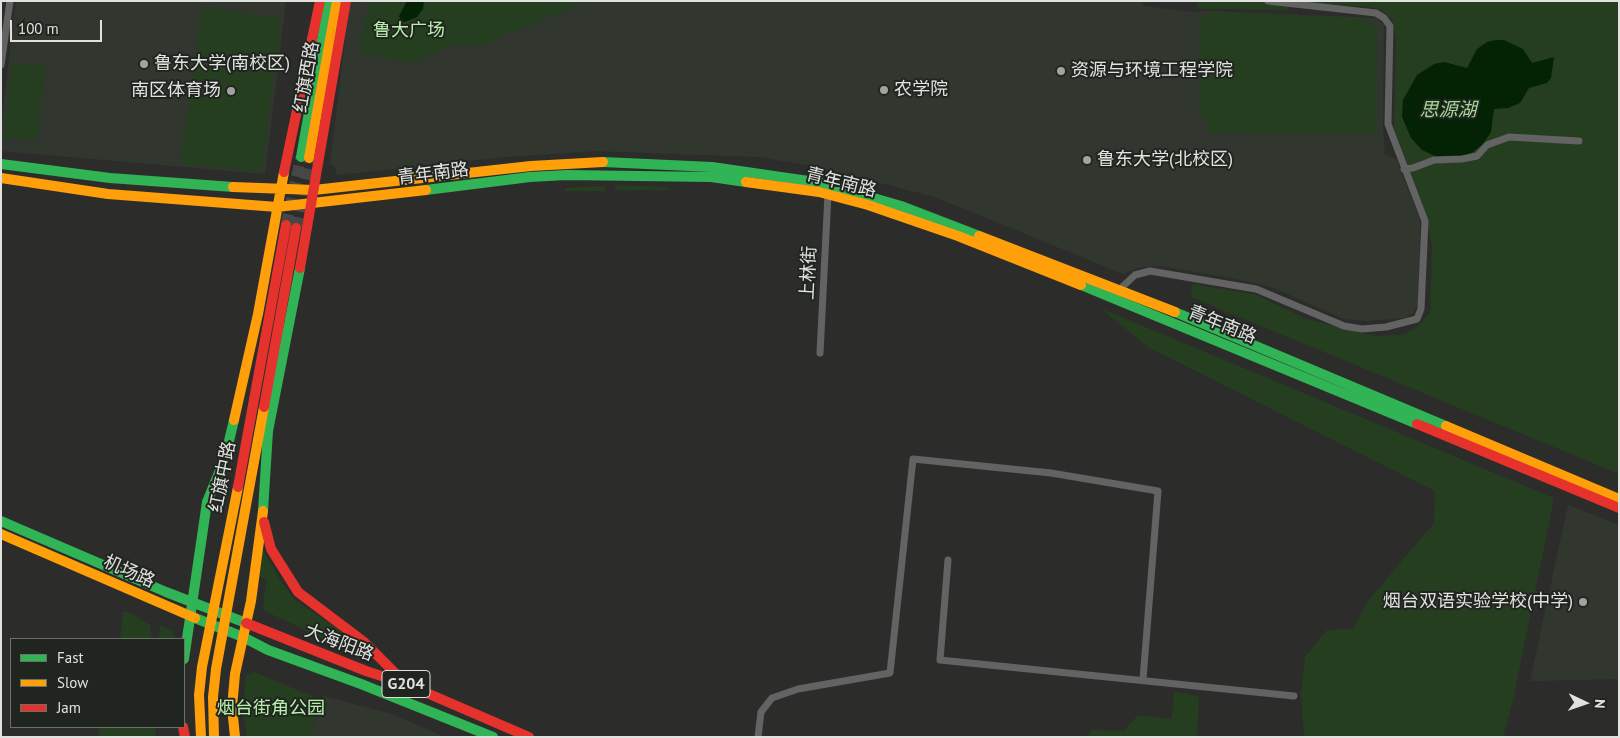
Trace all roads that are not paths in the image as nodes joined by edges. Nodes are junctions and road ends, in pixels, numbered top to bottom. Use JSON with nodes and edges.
{"nodes":[{"id":1,"x":10,"y":1,"type":"edge"},
{"id":2,"x":320,"y":1,"type":"edge"},
{"id":3,"x":329,"y":1,"type":"edge"},
{"id":4,"x":337,"y":1,"type":"edge"},
{"id":5,"x":346,"y":1,"type":"edge"},
{"id":6,"x":1268,"y":1,"type":"edge"},
{"id":7,"x":1,"y":65,"type":"edge"},
{"id":8,"x":1579,"y":141,"type":"dead end"},
{"id":9,"x":1,"y":164,"type":"edge"},
{"id":10,"x":1404,"y":169,"type":"junction"},
{"id":11,"x":1,"y":178,"type":"edge"},
{"id":12,"x":280,"y":190,"type":"junction"},
{"id":13,"x":314,"y":190,"type":"junction"},
{"id":14,"x":828,"y":194,"type":"junction"},
{"id":15,"x":310,"y":205,"type":"junction"},
{"id":16,"x":277,"y":207,"type":"junction"},
{"id":17,"x":291,"y":226,"type":"tunnel mouth"},
{"id":18,"x":1120,"y":289,"type":"junction"},
{"id":19,"x":820,"y":354,"type":"dead end"},
{"id":20,"x":271,"y":376,"type":"junction"},
{"id":21,"x":1619,"y":499,"type":"edge"},
{"id":22,"x":263,"y":507,"type":"junction"},
{"id":23,"x":1619,"y":508,"type":"edge"},
{"id":24,"x":1,"y":521,"type":"edge"},
{"id":25,"x":1,"y":534,"type":"edge"},
{"id":26,"x":948,"y":560,"type":"dead end"},
{"id":27,"x":193,"y":603,"type":"junction"},
{"id":28,"x":190,"y":616,"type":"junction"},
{"id":29,"x":246,"y":622,"type":"junction"},
{"id":30,"x":243,"y":637,"type":"junction"},
{"id":31,"x":185,"y":648,"type":"edge"},
{"id":32,"x":1143,"y":679,"type":"junction"},
{"id":33,"x":406,"y":684,"type":"junction"},
{"id":34,"x":1294,"y":696,"type":"dead end"},
{"id":35,"x":201,"y":737,"type":"edge"},
{"id":36,"x":214,"y":737,"type":"edge"},
{"id":37,"x":235,"y":737,"type":"edge"},
{"id":38,"x":493,"y":737,"type":"edge"},
{"id":39,"x":529,"y":737,"type":"edge"},
{"id":40,"x":758,"y":737,"type":"edge"}],
"edges":[{"from":1,"to":7,"type":"street"},
{"from":2,"to":12,"type":"main road"},
{"from":3,"to":4,"type":"main road","name":"红旗西路"},
{"from":5,"to":13,"type":"main road"},
{"from":6,"to":10,"type":"street"},
{"from":8,"to":10,"type":"street"},
{"from":9,"to":12,"type":"main road","name":"青年南路"},
{"from":10,"to":18,"type":"street"},
{"from":11,"to":16,"type":"main road","name":"青年南路"},
{"from":12,"to":13,"type":"main road","name":"青年南路"},
{"from":12,"to":16,"type":"main road"},
{"from":13,"to":15,"type":"main road"},
{"from":13,"to":18,"type":"main road","name":"青年南路"},
{"from":14,"to":15,"type":"main road","name":"青年南路"},
{"from":14,"to":19,"type":"street","name":"上林街"},
{"from":14,"to":23,"type":"main road","name":"青年南路"},
{"from":15,"to":16,"type":"main road","name":"青年南路"},
{"from":15,"to":20,"type":"main road"},
{"from":16,"to":27,"type":"main road"},
{"from":17,"to":20,"type":"main road","name":"红旗中路"},
{"from":18,"to":21,"type":"main road","name":"青年南路"},
{"from":20,"to":22,"type":"main road"},
{"from":20,"to":35,"type":"main road","name":"红旗中路"},
{"from":20,"to":36,"type":"main road","name":"红旗中路"},
{"from":22,"to":29,"type":"main road"},
{"from":22,"to":33,"type":"main road"},
{"from":24,"to":27,"type":"main road","name":"机场路","number":"G204"},
{"from":25,"to":28,"type":"main road","name":"机场路","number":"G204"},
{"from":26,"to":32,"type":"street"},
{"from":27,"to":28,"type":"main road"},
{"from":27,"to":29,"type":"main road","name":"大海阳路","number":"G204"},
{"from":28,"to":30,"type":"main road","name":"机场路","number":"G204"},
{"from":28,"to":31,"type":"main road"},
{"from":29,"to":30,"type":"main road"},
{"from":29,"to":33,"type":"main road","name":"大海阳路","number":"G204"},
{"from":30,"to":37,"type":"main road"},
{"from":30,"to":38,"type":"main road","name":"大海阳路","number":"G204"},
{"from":32,"to":34,"type":"street"},
{"from":32,"to":40,"type":"street"},
{"from":33,"to":39,"type":"main road","name":"大海阳路","number":"G204"}]}
